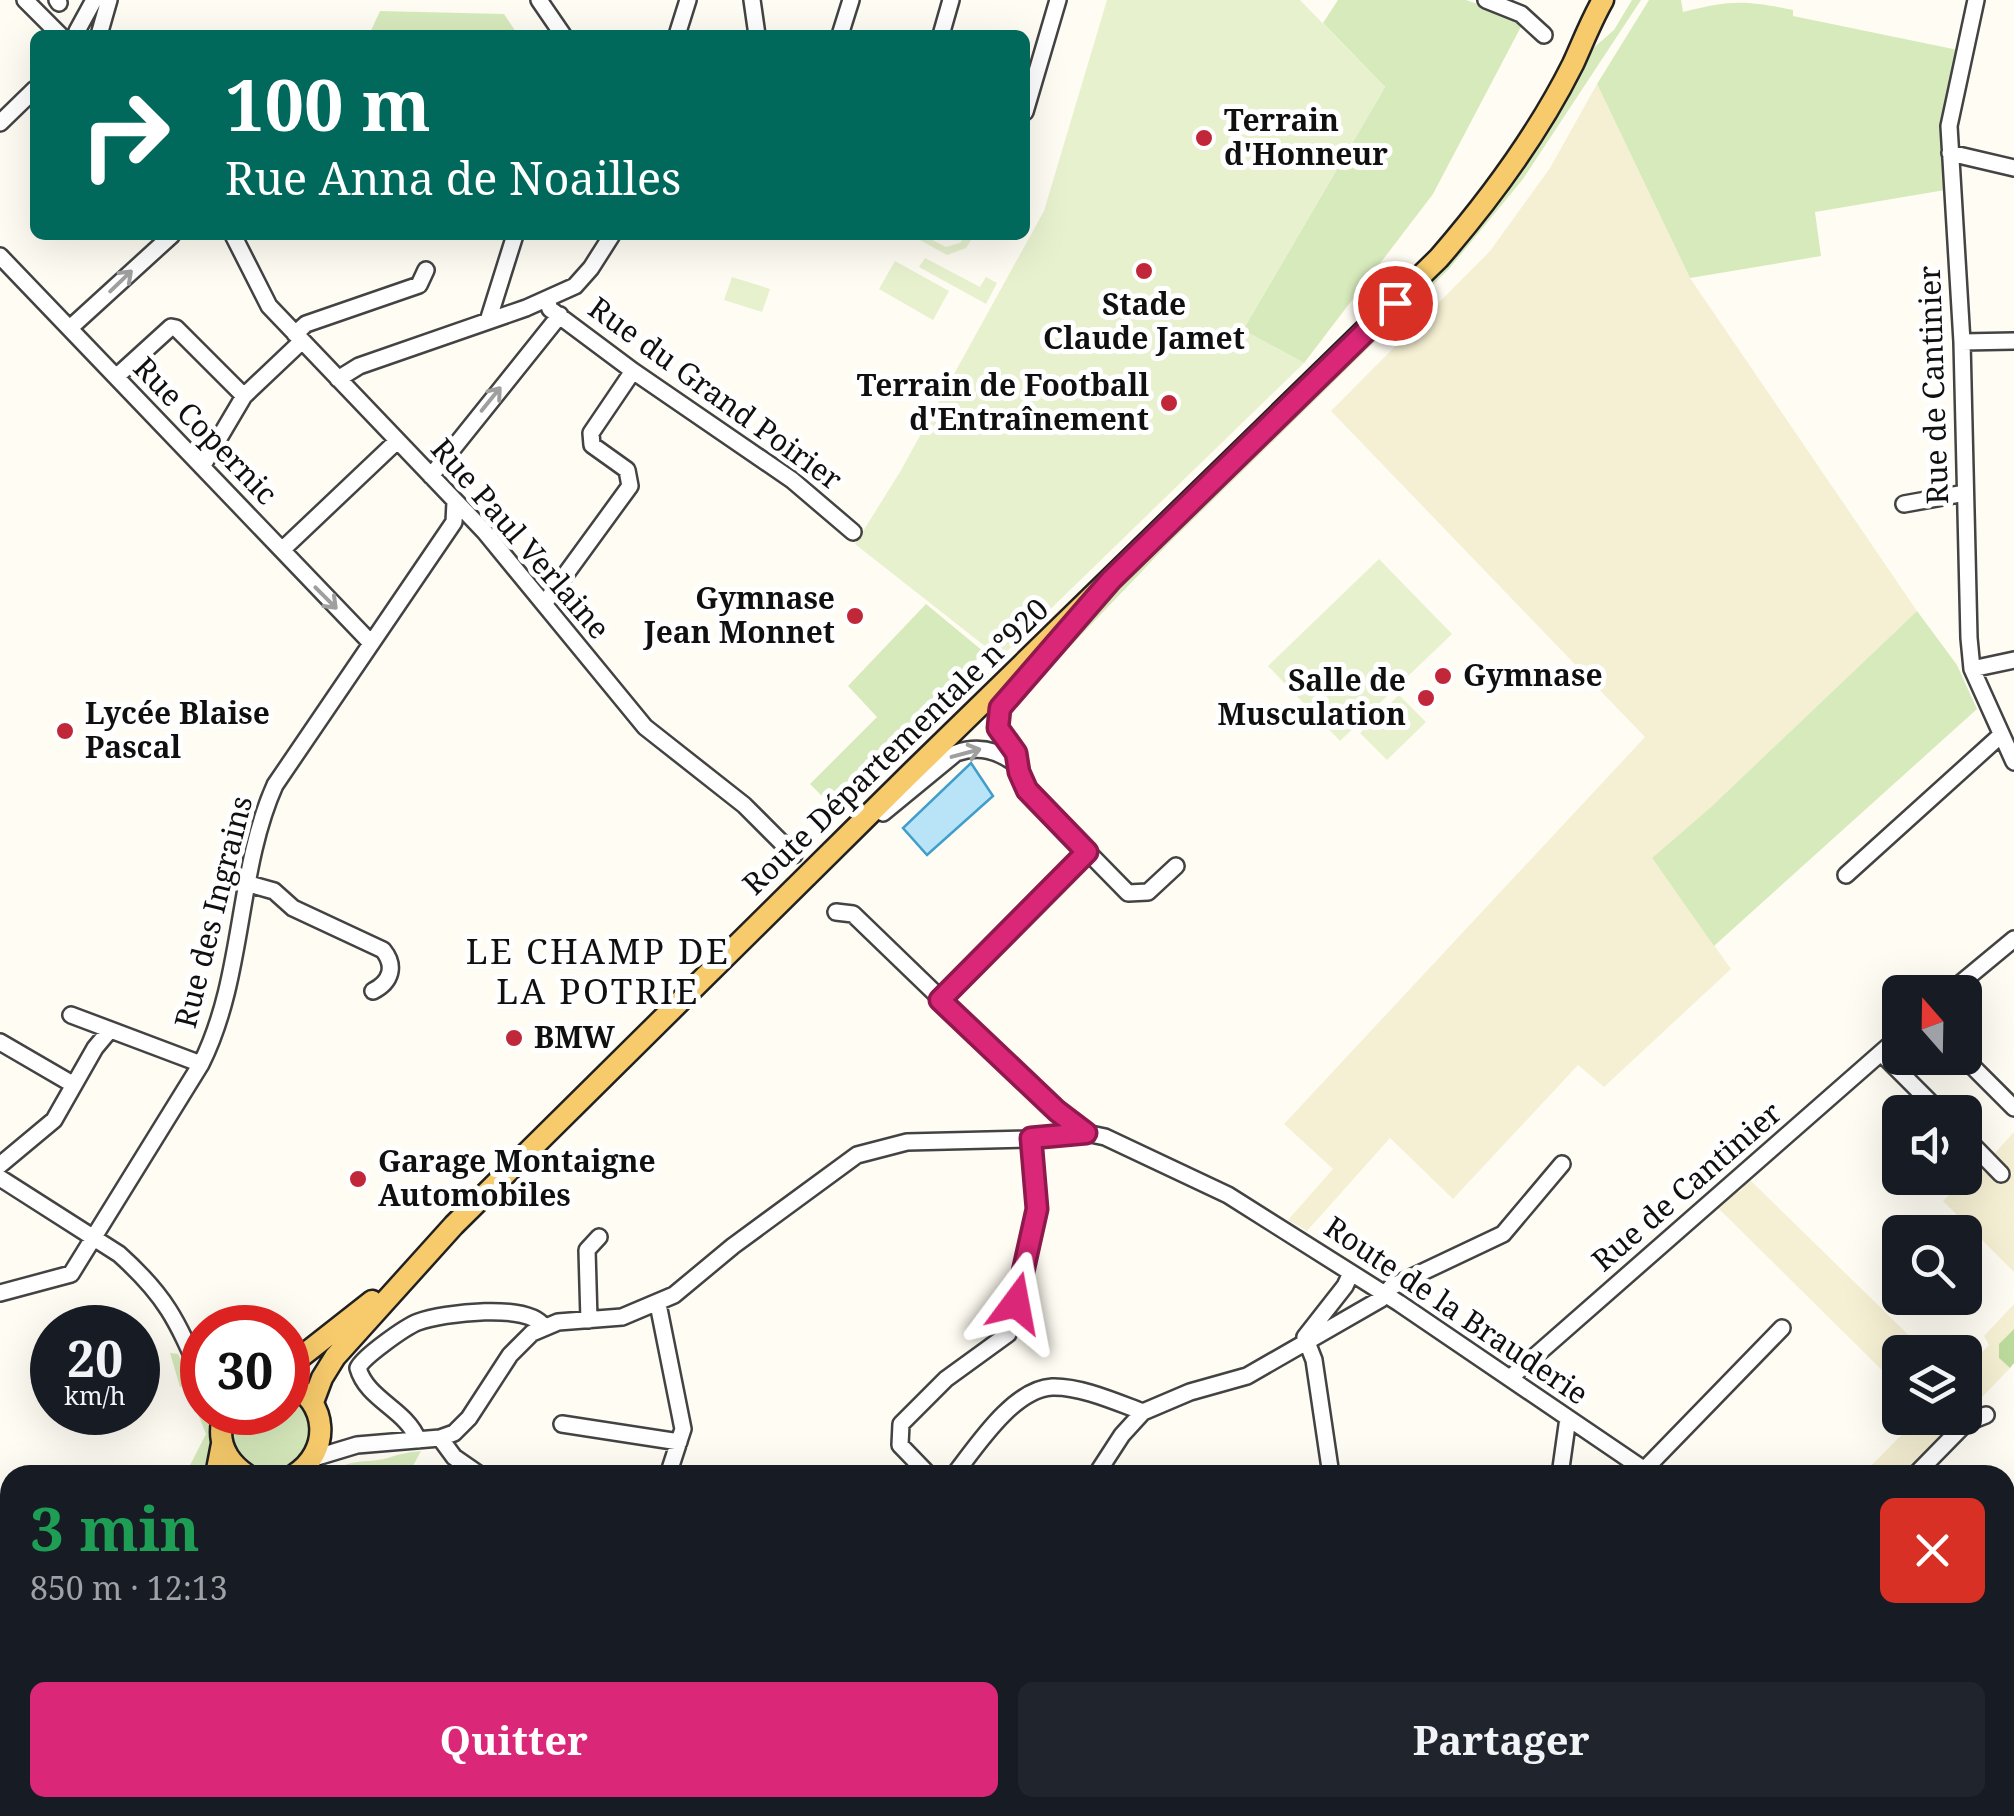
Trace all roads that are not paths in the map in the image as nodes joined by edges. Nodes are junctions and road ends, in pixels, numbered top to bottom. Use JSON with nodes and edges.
{"nodes":[{"id":1,"x":24,"y":0,"type":"edge"},
{"id":2,"x":94,"y":0,"type":"edge"},
{"id":3,"x":108,"y":0,"type":"edge"},
{"id":4,"x":539,"y":0,"type":"edge"},
{"id":5,"x":688,"y":0,"type":"edge"},
{"id":6,"x":752,"y":0,"type":"edge"},
{"id":7,"x":851,"y":0,"type":"edge"},
{"id":8,"x":951,"y":0,"type":"edge"},
{"id":9,"x":1058,"y":0,"type":"edge"},
{"id":10,"x":1486,"y":0,"type":"edge"},
{"id":11,"x":1604,"y":0,"type":"edge"},
{"id":12,"x":1617,"y":0,"type":"edge"},
{"id":13,"x":1976,"y":0,"type":"edge"},
{"id":14,"x":67,"y":30,"type":"edge"},
{"id":15,"x":75,"y":30,"type":"edge"},
{"id":16,"x":100,"y":30,"type":"edge"},
{"id":17,"x":559,"y":30,"type":"edge"},
{"id":18,"x":679,"y":30,"type":"edge"},
{"id":19,"x":756,"y":30,"type":"edge"},
{"id":20,"x":842,"y":30,"type":"edge"},
{"id":21,"x":942,"y":30,"type":"edge"},
{"id":22,"x":1544,"y":35,"type":"dead end"},
{"id":23,"x":1574,"y":62,"type":"junction"},
{"id":24,"x":30,"y":95,"type":"edge"},
{"id":25,"x":1030,"y":95,"type":"edge"},
{"id":26,"x":0,"y":123,"type":"edge"},
{"id":27,"x":1950,"y":153,"type":"junction"},
{"id":28,"x":2014,"y":168,"type":"edge"},
{"id":29,"x":167,"y":240,"type":"edge"},
{"id":30,"x":236,"y":240,"type":"edge"},
{"id":31,"x":514,"y":240,"type":"edge"},
{"id":32,"x":609,"y":240,"type":"edge"},
{"id":33,"x":0,"y":256,"type":"edge"},
{"id":34,"x":426,"y":270,"type":"dead end"},
{"id":35,"x":546,"y":300,"type":"junction"},
{"id":36,"x":560,"y":316,"type":"junction"},
{"id":37,"x":488,"y":321,"type":"junction"},
{"id":38,"x":70,"y":328,"type":"junction"},
{"id":39,"x":298,"y":337,"type":"junction"},
{"id":40,"x":2014,"y":340,"type":"edge"},
{"id":41,"x":1962,"y":342,"type":"junction"},
{"id":42,"x":634,"y":371,"type":"junction"},
{"id":43,"x":116,"y":377,"type":"junction"},
{"id":44,"x":338,"y":379,"type":"junction"},
{"id":45,"x":244,"y":396,"type":"junction"},
{"id":46,"x":397,"y":441,"type":"junction"},
{"id":47,"x":202,"y":467,"type":"junction"},
{"id":48,"x":431,"y":476,"type":"junction"},
{"id":49,"x":1965,"y":493,"type":"junction"},
{"id":50,"x":455,"y":502,"type":"junction"},
{"id":51,"x":1904,"y":504,"type":"dead end"},
{"id":52,"x":853,"y":532,"type":"dead end"},
{"id":53,"x":282,"y":550,"type":"junction"},
{"id":54,"x":1111,"y":580,"type":"junction"},
{"id":55,"x":544,"y":604,"type":"junction"},
{"id":56,"x":371,"y":643,"type":"junction"},
{"id":57,"x":2014,"y":660,"type":"edge"},
{"id":58,"x":1972,"y":669,"type":"junction"},
{"id":59,"x":2001,"y":734,"type":"junction"},
{"id":60,"x":2014,"y":762,"type":"edge"},
{"id":61,"x":1017,"y":765,"type":"junction"},
{"id":62,"x":832,"y":851,"type":"junction"},
{"id":63,"x":1087,"y":852,"type":"junction"},
{"id":64,"x":794,"y":855,"type":"dead end"},
{"id":65,"x":1176,"y":866,"type":"dead end"},
{"id":66,"x":1846,"y":875,"type":"dead end"},
{"id":67,"x":249,"y":884,"type":"junction"},
{"id":68,"x":836,"y":912,"type":"dead end"},
{"id":69,"x":2014,"y":938,"type":"edge"},
{"id":70,"x":1970,"y":975,"type":"edge"},
{"id":71,"x":373,"y":991,"type":"dead end"},
{"id":72,"x":940,"y":1000,"type":"junction"},
{"id":73,"x":71,"y":1015,"type":"dead end"},
{"id":74,"x":110,"y":1030,"type":"junction"},
{"id":75,"x":0,"y":1042,"type":"edge"},
{"id":76,"x":1881,"y":1053,"type":"joint"},
{"id":77,"x":201,"y":1064,"type":"junction"},
{"id":78,"x":1981,"y":1075,"type":"edge"},
{"id":79,"x":74,"y":1085,"type":"junction"},
{"id":80,"x":1923,"y":1095,"type":"edge"},
{"id":81,"x":2014,"y":1108,"type":"edge"},
{"id":82,"x":1057,"y":1111,"type":"junction"},
{"id":83,"x":1086,"y":1133,"type":"junction"},
{"id":84,"x":1050,"y":1137,"type":"junction"},
{"id":85,"x":1031,"y":1138,"type":"junction"},
{"id":86,"x":1982,"y":1154,"type":"edge"},
{"id":87,"x":1562,"y":1164,"type":"dead end"},
{"id":88,"x":0,"y":1165,"type":"edge"},
{"id":89,"x":2001,"y":1174,"type":"dead end"},
{"id":90,"x":0,"y":1178,"type":"edge"},
{"id":91,"x":454,"y":1225,"type":"junction"},
{"id":92,"x":599,"y":1236,"type":"dead end"},
{"id":93,"x":94,"y":1238,"type":"junction"},
{"id":94,"x":1351,"y":1273,"type":"junction"},
{"id":95,"x":0,"y":1293,"type":"edge"},
{"id":96,"x":1384,"y":1294,"type":"junction"},
{"id":97,"x":1334,"y":1300,"type":"junction"},
{"id":98,"x":658,"y":1304,"type":"junction"},
{"id":99,"x":1352,"y":1316,"type":"junction"},
{"id":100,"x":589,"y":1320,"type":"junction"},
{"id":101,"x":180,"y":1325,"type":"edge"},
{"id":102,"x":544,"y":1327,"type":"junction"},
{"id":103,"x":1782,"y":1328,"type":"dead end"},
{"id":104,"x":1308,"y":1343,"type":"junction"},
{"id":105,"x":310,"y":1351,"type":"edge"},
{"id":106,"x":1510,"y":1378,"type":"junction"},
{"id":107,"x":312,"y":1402,"type":"joint"},
{"id":108,"x":1143,"y":1412,"type":"junction"},
{"id":109,"x":1986,"y":1414,"type":"dead end"},
{"id":110,"x":1568,"y":1418,"type":"junction"},
{"id":111,"x":562,"y":1424,"type":"dead end"},
{"id":112,"x":322,"y":1430,"type":"junction"},
{"id":113,"x":222,"y":1435,"type":"edge"},
{"id":114,"x":440,"y":1438,"type":"junction"},
{"id":115,"x":418,"y":1440,"type":"junction"},
{"id":116,"x":679,"y":1442,"type":"junction"},
{"id":117,"x":222,"y":1444,"type":"junction"},
{"id":118,"x":357,"y":1445,"type":"junction"},
{"id":119,"x":218,"y":1465,"type":"edge"},
{"id":120,"x":236,"y":1465,"type":"edge"},
{"id":121,"x":312,"y":1465,"type":"edge"},
{"id":122,"x":466,"y":1465,"type":"edge"},
{"id":123,"x":671,"y":1465,"type":"edge"},
{"id":124,"x":919,"y":1465,"type":"edge"},
{"id":125,"x":963,"y":1465,"type":"edge"},
{"id":126,"x":1102,"y":1465,"type":"edge"},
{"id":127,"x":1330,"y":1465,"type":"edge"},
{"id":128,"x":1561,"y":1465,"type":"edge"},
{"id":129,"x":1638,"y":1465,"type":"edge"},
{"id":130,"x":1655,"y":1465,"type":"edge"},
{"id":131,"x":1926,"y":1465,"type":"edge"}],
"edges":[{"from":1,"to":14,"type":"street"},
{"from":2,"to":15,"type":"street"},
{"from":3,"to":16,"type":"street"},
{"from":4,"to":17,"type":"street"},
{"from":5,"to":18,"type":"street"},
{"from":6,"to":19,"type":"street"},
{"from":7,"to":20,"type":"street"},
{"from":8,"to":21,"type":"street"},
{"from":9,"to":25,"type":"street"},
{"from":10,"to":22,"type":"street"},
{"from":11,"to":23,"type":"main road"},
{"from":12,"to":23,"type":"main road"},
{"from":13,"to":27,"type":"street","name":"Rue de Cantinier"},
{"from":23,"to":54,"type":"main road","name":"Route Départementale n°920"},
{"from":24,"to":26,"type":"street"},
{"from":27,"to":28,"type":"street"},
{"from":27,"to":41,"type":"street","name":"Rue de Cantinier"},
{"from":38,"to":29,"type":"street","one_way":true},
{"from":30,"to":39,"type":"street","name":"Rue Paul Verlaine"},
{"from":31,"to":37,"type":"street"},
{"from":32,"to":35,"type":"street"},
{"from":33,"to":38,"type":"street","name":"Rue Copernic"},
{"from":34,"to":39,"type":"street"},
{"from":35,"to":36,"type":"street","name":"Rue du Grand Poirier"},
{"from":35,"to":37,"type":"street"},
{"from":36,"to":42,"type":"street","name":"Rue du Grand Poirier"},
{"from":48,"to":36,"type":"street","one_way":true},
{"from":37,"to":44,"type":"street"},
{"from":38,"to":43,"type":"street","name":"Rue Copernic"},
{"from":39,"to":44,"type":"street","name":"Rue Paul Verlaine"},
{"from":39,"to":45,"type":"street"},
{"from":40,"to":41,"type":"street"},
{"from":41,"to":49,"type":"street","name":"Rue de Cantinier"},
{"from":42,"to":52,"type":"street","name":"Rue du Grand Poirier"},
{"from":42,"to":55,"type":"street"},
{"from":43,"to":45,"type":"street"},
{"from":43,"to":47,"type":"street","name":"Rue Copernic"},
{"from":44,"to":46,"type":"street","name":"Rue Paul Verlaine"},
{"from":45,"to":47,"type":"street"},
{"from":46,"to":48,"type":"street","name":"Rue Paul Verlaine"},
{"from":46,"to":53,"type":"street"},
{"from":47,"to":53,"type":"street","name":"Rue Copernic"},
{"from":48,"to":50,"type":"street","name":"Rue Paul Verlaine"},
{"from":49,"to":51,"type":"street"},
{"from":49,"to":58,"type":"street","name":"Rue de Cantinier"},
{"from":50,"to":55,"type":"street","name":"Rue Paul Verlaine"},
{"from":50,"to":56,"type":"street","name":"Rue des Ingrains"},
{"from":53,"to":56,"type":"street","name":"Rue Copernic","one_way":true},
{"from":54,"to":61,"type":"street"},
{"from":54,"to":62,"type":"main road","name":"Route Départementale n°920"},
{"from":55,"to":64,"type":"street","name":"Rue Paul Verlaine"},
{"from":56,"to":67,"type":"street","name":"Rue des Ingrains"},
{"from":57,"to":58,"type":"street"},
{"from":58,"to":59,"type":"street","name":"Rue de Cantinier"},
{"from":59,"to":60,"type":"street","name":"Rue de Cantinier"},
{"from":59,"to":66,"type":"street"},
{"from":62,"to":61,"type":"street","one_way":true},
{"from":61,"to":63,"type":"street"},
{"from":62,"to":91,"type":"main road","name":"Route Départementale n°920"},
{"from":63,"to":65,"type":"street"},
{"from":63,"to":72,"type":"street"},
{"from":67,"to":71,"type":"street"},
{"from":67,"to":77,"type":"street","name":"Rue des Ingrains"},
{"from":68,"to":72,"type":"street"},
{"from":69,"to":70,"type":"street"},
{"from":72,"to":82,"type":"street"},
{"from":73,"to":74,"type":"street"},
{"from":74,"to":77,"type":"street"},
{"from":74,"to":79,"type":"street"},
{"from":75,"to":79,"type":"street"},
{"from":76,"to":80,"type":"street"},
{"from":76,"to":106,"type":"street","name":"Rue de Cantinier"},
{"from":77,"to":93,"type":"street","name":"Rue des Ingrains"},
{"from":78,"to":81,"type":"street"},
{"from":79,"to":88,"type":"street"},
{"from":82,"to":83,"type":"street"},
{"from":82,"to":84,"type":"street"},
{"from":83,"to":84,"type":"street"},
{"from":83,"to":94,"type":"street","name":"Route de la Brauderie"},
{"from":84,"to":85,"type":"street"},
{"from":85,"to":98,"type":"street"},
{"from":85,"to":124,"type":"street"},
{"from":86,"to":89,"type":"street"},
{"from":87,"to":96,"type":"street"},
{"from":90,"to":93,"type":"street"},
{"from":91,"to":105,"type":"main road"},
{"from":91,"to":107,"type":"main road"},
{"from":92,"to":100,"type":"street"},
{"from":93,"to":95,"type":"street","name":"Rue des Ingrains"},
{"from":93,"to":101,"type":"street"},
{"from":94,"to":96,"type":"street","name":"Route de la Brauderie"},
{"from":94,"to":97,"type":"street"},
{"from":96,"to":99,"type":"street"},
{"from":96,"to":106,"type":"street","name":"Route de la Brauderie"},
{"from":97,"to":99,"type":"street"},
{"from":97,"to":104,"type":"street"},
{"from":98,"to":100,"type":"street"},
{"from":98,"to":116,"type":"street"},
{"from":99,"to":104,"type":"street"},
{"from":100,"to":102,"type":"street"},
{"from":102,"to":114,"type":"street"},
{"from":102,"to":115,"type":"street"},
{"from":103,"to":130,"type":"street"},
{"from":104,"to":108,"type":"street"},
{"from":104,"to":127,"type":"street"},
{"from":106,"to":110,"type":"street","name":"Route de la Brauderie"},
{"from":107,"to":112,"type":"main road"},
{"from":108,"to":125,"type":"street"},
{"from":108,"to":126,"type":"street"},
{"from":109,"to":131,"type":"street"},
{"from":110,"to":128,"type":"street"},
{"from":110,"to":129,"type":"street","name":"Route de la Brauderie"},
{"from":111,"to":116,"type":"street"},
{"from":112,"to":118,"type":"street"},
{"from":112,"to":121,"type":"main road"},
{"from":113,"to":117,"type":"main road"},
{"from":114,"to":115,"type":"street"},
{"from":114,"to":122,"type":"street"},
{"from":115,"to":118,"type":"street"},
{"from":116,"to":123,"type":"street"},
{"from":117,"to":119,"type":"main road"},
{"from":117,"to":120,"type":"main road"},
{"from":118,"to":121,"type":"street"}]}
